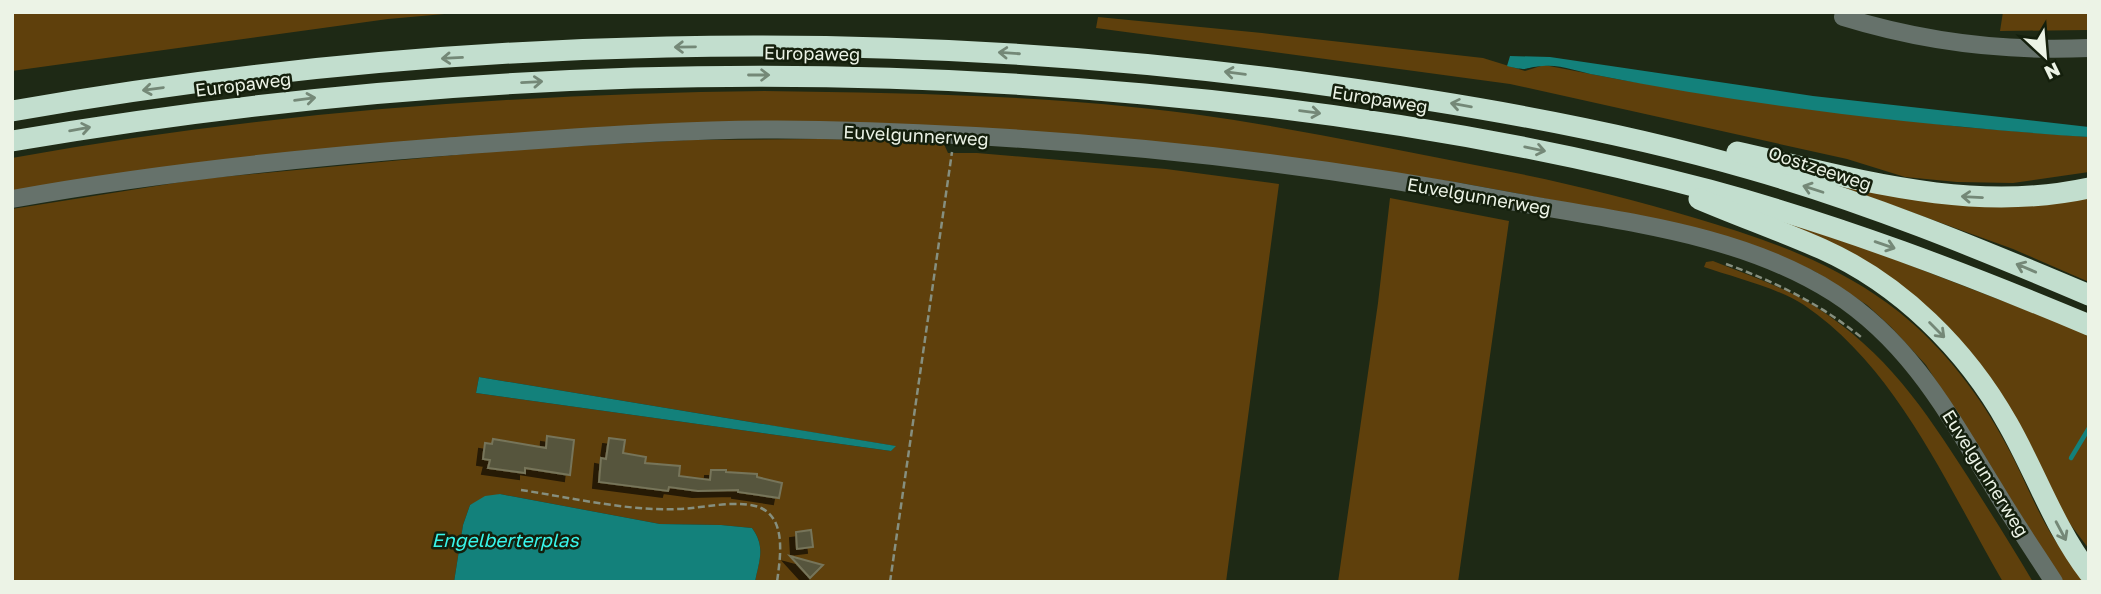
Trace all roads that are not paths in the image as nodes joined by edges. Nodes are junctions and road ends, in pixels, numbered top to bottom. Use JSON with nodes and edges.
{"nodes":[{"id":1,"x":1844,"y":15,"type":"edge"},
{"id":2,"x":2089,"y":48,"type":"edge"},
{"id":3,"x":12,"y":111,"type":"edge"},
{"id":4,"x":1527,"y":119,"type":"junction"},
{"id":5,"x":12,"y":141,"type":"edge"},
{"id":6,"x":1608,"y":165,"type":"junction"},
{"id":7,"x":2089,"y":188,"type":"edge"},
{"id":8,"x":12,"y":199,"type":"edge"},
{"id":9,"x":2089,"y":295,"type":"edge"},
{"id":10,"x":2089,"y":325,"type":"edge"},
{"id":11,"x":2089,"y":573,"type":"edge"},
{"id":12,"x":2054,"y":582,"type":"edge"}],
"edges":[{"from":1,"to":2,"type":"street"},
{"from":4,"to":3,"type":"highway","name":"Europaweg","one_way":true},
{"from":7,"to":4,"type":"highway","one_way":true},
{"from":9,"to":4,"type":"highway","name":"Oostzeeweg","one_way":true},
{"from":5,"to":6,"type":"highway","name":"Europaweg","one_way":true},
{"from":6,"to":10,"type":"highway","one_way":true},
{"from":6,"to":11,"type":"highway","one_way":true},
{"from":8,"to":12,"type":"street","name":"Euvelgunnerweg"}]}
